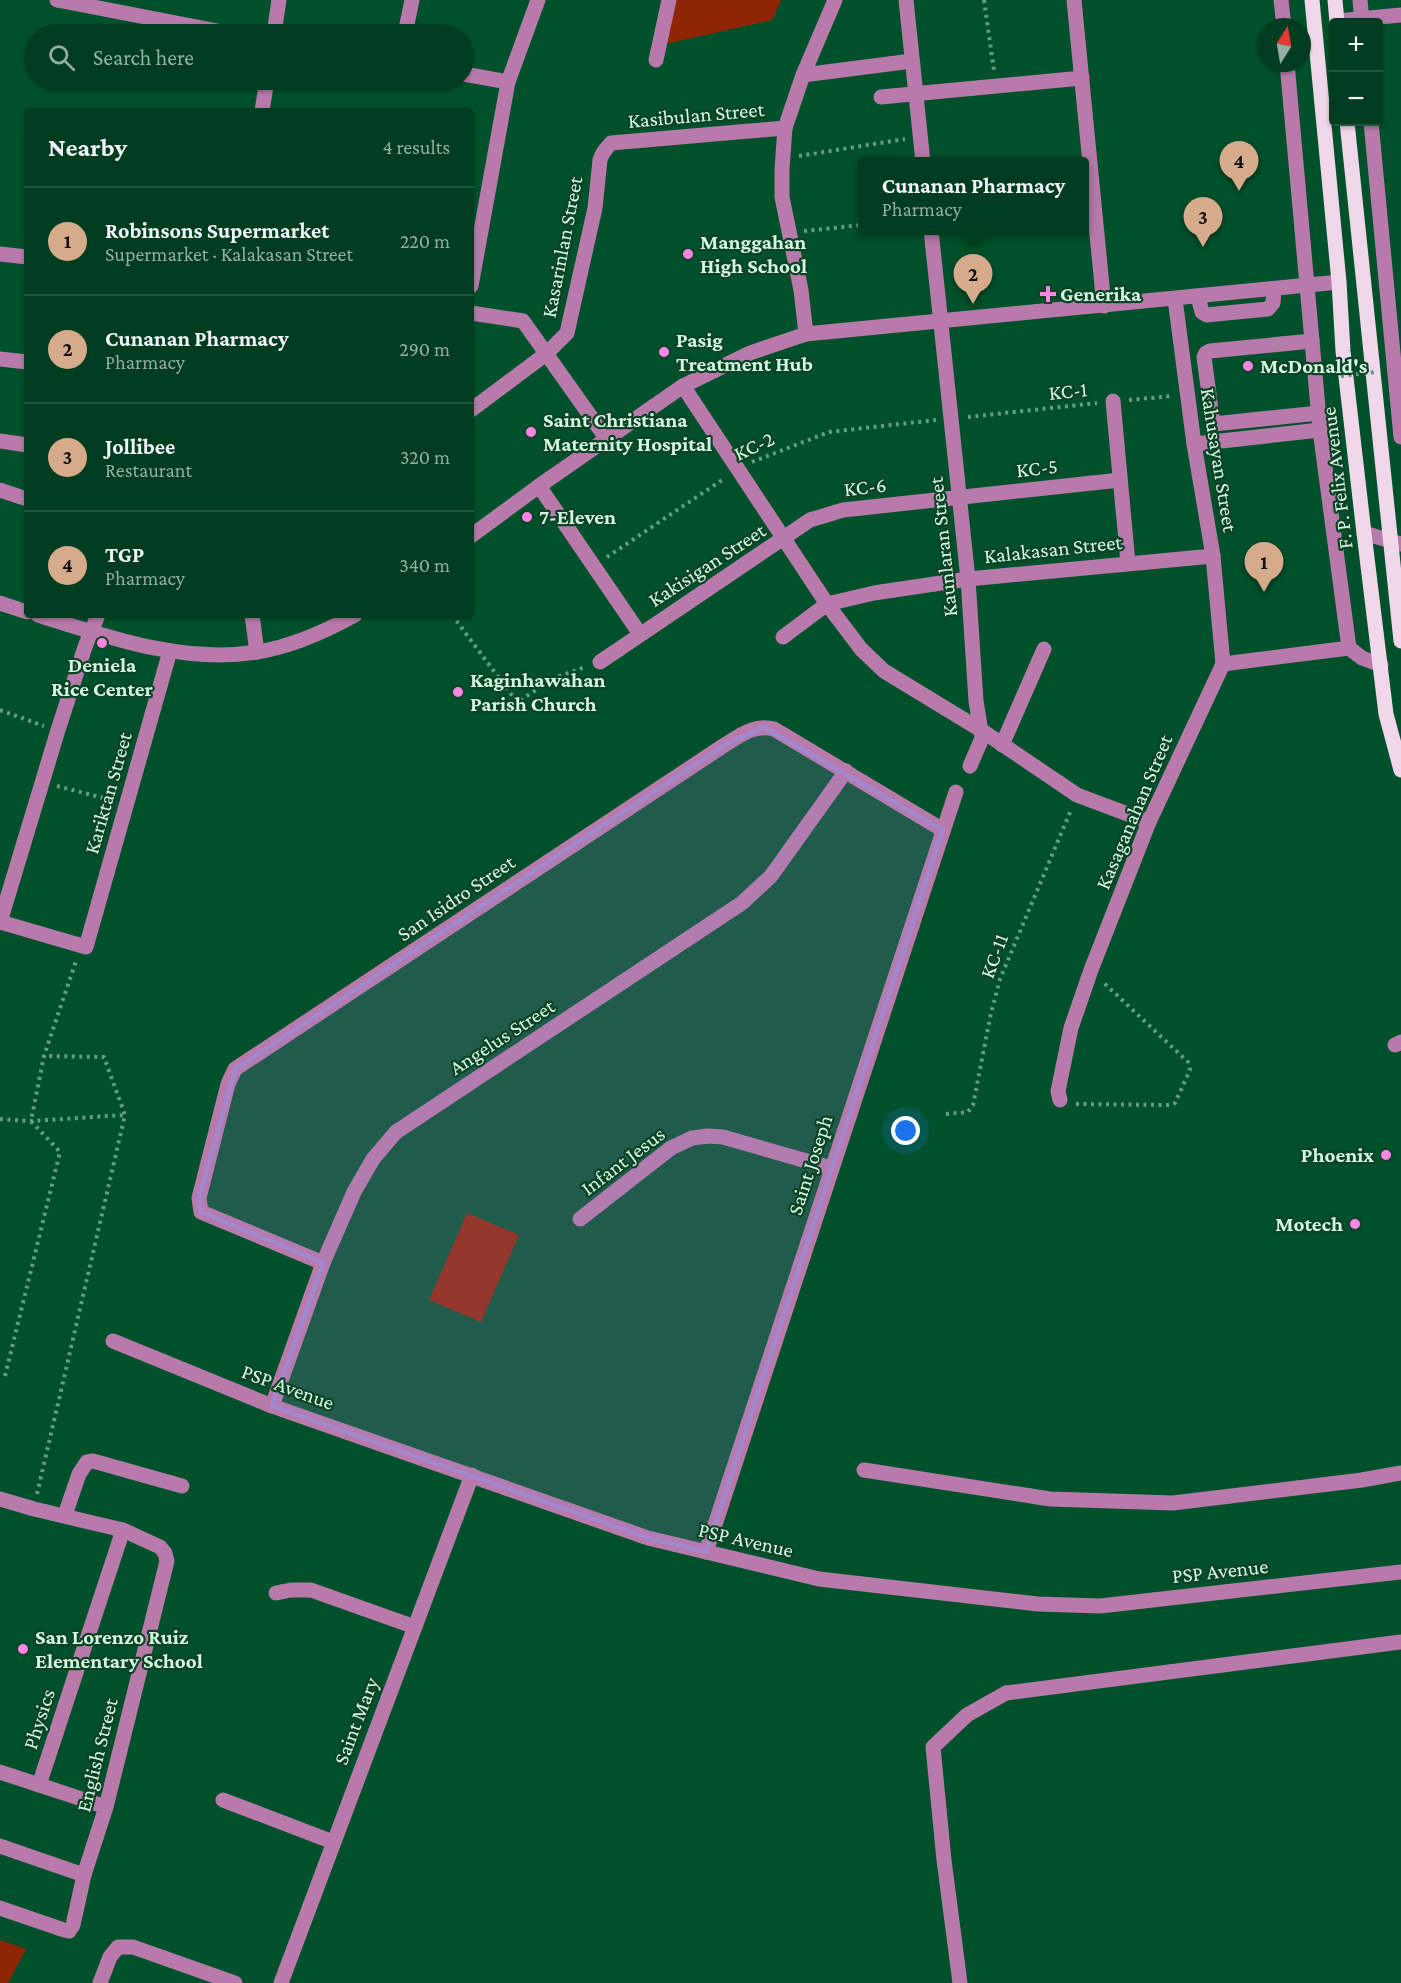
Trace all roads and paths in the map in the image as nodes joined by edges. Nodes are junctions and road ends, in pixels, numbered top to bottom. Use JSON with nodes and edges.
{"nodes":[{"id":1,"x":57,"y":0,"type":"edge"},
{"id":2,"x":279,"y":0,"type":"edge"},
{"id":3,"x":412,"y":0,"type":"edge"},
{"id":4,"x":538,"y":0,"type":"edge"},
{"id":5,"x":669,"y":0,"type":"edge"},
{"id":6,"x":835,"y":0,"type":"edge"},
{"id":7,"x":906,"y":0,"type":"edge"},
{"id":8,"x":984,"y":0,"type":"edge"},
{"id":9,"x":1074,"y":0,"type":"edge"},
{"id":10,"x":1281,"y":0,"type":"edge"},
{"id":11,"x":1312,"y":0,"type":"edge"},
{"id":12,"x":1335,"y":0,"type":"edge"},
{"id":13,"x":1360,"y":0,"type":"edge"},
{"id":14,"x":1401,"y":15,"type":"edge"},
{"id":15,"x":1283,"y":18,"type":"edge"},
{"id":16,"x":1337,"y":18,"type":"edge"},
{"id":17,"x":1362,"y":18,"type":"edge"},
{"id":18,"x":1382,"y":18,"type":"edge"},
{"id":19,"x":181,"y":24,"type":"edge"},
{"id":20,"x":275,"y":24,"type":"edge"},
{"id":21,"x":407,"y":24,"type":"edge"},
{"id":22,"x":656,"y":60,"type":"dead end"},
{"id":23,"x":912,"y":61,"type":"junction"},
{"id":24,"x":1288,"y":72,"type":"edge"},
{"id":25,"x":803,"y":75,"type":"junction"},
{"id":26,"x":474,"y":77,"type":"edge"},
{"id":27,"x":1082,"y":78,"type":"junction"},
{"id":28,"x":508,"y":82,"type":"junction"},
{"id":29,"x":996,"y":86,"type":"junction"},
{"id":30,"x":265,"y":90,"type":"edge"},
{"id":31,"x":915,"y":93,"type":"junction"},
{"id":32,"x":881,"y":97,"type":"dead end"},
{"id":33,"x":262,"y":108,"type":"edge"},
{"id":34,"x":1347,"y":126,"type":"edge"},
{"id":35,"x":1371,"y":126,"type":"edge"},
{"id":36,"x":785,"y":128,"type":"junction"},
{"id":37,"x":920,"y":137,"type":"junction"},
{"id":38,"x":611,"y":144,"type":"joint"},
{"id":39,"x":922,"y":157,"type":"edge"},
{"id":40,"x":783,"y":158,"type":"junction"},
{"id":41,"x":479,"y":200,"type":"edge"},
{"id":42,"x":858,"y":225,"type":"edge"},
{"id":43,"x":788,"y":233,"type":"junction"},
{"id":44,"x":931,"y":235,"type":"edge"},
{"id":45,"x":0,"y":254,"type":"edge"},
{"id":46,"x":474,"y":254,"type":"edge"},
{"id":47,"x":24,"y":257,"type":"edge"},
{"id":48,"x":1340,"y":282,"type":"junction"},
{"id":49,"x":1307,"y":286,"type":"junction"},
{"id":50,"x":1175,"y":299,"type":"junction"},
{"id":51,"x":1104,"y":306,"type":"junction"},
{"id":52,"x":474,"y":313,"type":"edge"},
{"id":53,"x":942,"y":322,"type":"junction"},
{"id":54,"x":806,"y":334,"type":"junction"},
{"id":55,"x":1312,"y":341,"type":"junction"},
{"id":56,"x":546,"y":354,"type":"junction"},
{"id":57,"x":0,"y":360,"type":"edge"},
{"id":58,"x":24,"y":362,"type":"edge"},
{"id":59,"x":1397,"y":364,"type":"edge"},
{"id":60,"x":1376,"y":372,"type":"dead end"},
{"id":61,"x":1341,"y":376,"type":"dead end"},
{"id":62,"x":683,"y":386,"type":"junction"},
{"id":63,"x":1187,"y":394,"type":"junction"},
{"id":64,"x":1113,"y":401,"type":"junction"},
{"id":65,"x":474,"y":408,"type":"edge"},
{"id":66,"x":1319,"y":413,"type":"junction"},
{"id":67,"x":951,"y":419,"type":"junction"},
{"id":68,"x":1320,"y":430,"type":"junction"},
{"id":69,"x":1401,"y":437,"type":"edge"},
{"id":70,"x":606,"y":438,"type":"junction"},
{"id":71,"x":0,"y":441,"type":"edge"},
{"id":72,"x":1194,"y":444,"type":"junction"},
{"id":73,"x":24,"y":445,"type":"edge"},
{"id":74,"x":739,"y":468,"type":"junction"},
{"id":75,"x":1120,"y":480,"type":"junction"},
{"id":76,"x":539,"y":486,"type":"junction"},
{"id":77,"x":0,"y":490,"type":"edge"},
{"id":78,"x":24,"y":498,"type":"edge"},
{"id":79,"x":958,"y":498,"type":"junction"},
{"id":80,"x":1364,"y":533,"type":"junction"},
{"id":81,"x":474,"y":535,"type":"edge"},
{"id":82,"x":784,"y":539,"type":"junction"},
{"id":83,"x":1396,"y":542,"type":"edge"},
{"id":84,"x":1213,"y":555,"type":"junction"},
{"id":85,"x":1128,"y":563,"type":"junction"},
{"id":86,"x":594,"y":566,"type":"junction"},
{"id":87,"x":968,"y":579,"type":"junction"},
{"id":88,"x":0,"y":603,"type":"edge"},
{"id":89,"x":827,"y":604,"type":"junction"},
{"id":90,"x":24,"y":611,"type":"edge"},
{"id":91,"x":48,"y":618,"type":"edge"},
{"id":92,"x":98,"y":618,"type":"edge"},
{"id":93,"x":252,"y":618,"type":"edge"},
{"id":94,"x":348,"y":618,"type":"edge"},
{"id":95,"x":454,"y":618,"type":"edge"},
{"id":96,"x":93,"y":632,"type":"junction"},
{"id":97,"x":640,"y":634,"type":"junction"},
{"id":98,"x":783,"y":637,"type":"dead end"},
{"id":99,"x":1401,"y":641,"type":"edge"},
{"id":100,"x":1349,"y":648,"type":"junction"},
{"id":101,"x":1044,"y":649,"type":"dead end"},
{"id":102,"x":170,"y":651,"type":"junction"},
{"id":103,"x":257,"y":652,"type":"junction"},
{"id":104,"x":600,"y":662,"type":"joint"},
{"id":105,"x":1223,"y":664,"type":"junction"},
{"id":106,"x":1381,"y":664,"type":"junction"},
{"id":107,"x":0,"y":710,"type":"edge"},
{"id":108,"x":58,"y":730,"type":"junction"},
{"id":109,"x":981,"y":730,"type":"junction"},
{"id":110,"x":1002,"y":745,"type":"junction"},
{"id":111,"x":970,"y":766,"type":"dead end"},
{"id":112,"x":1401,"y":770,"type":"edge"},
{"id":113,"x":846,"y":771,"type":"junction"},
{"id":114,"x":42,"y":782,"type":"junction"},
{"id":115,"x":956,"y":792,"type":"dead end"},
{"id":116,"x":1077,"y":795,"type":"junction"},
{"id":117,"x":127,"y":804,"type":"junction"},
{"id":118,"x":1149,"y":822,"type":"junction"},
{"id":119,"x":943,"y":830,"type":"junction"},
{"id":120,"x":0,"y":922,"type":"edge"},
{"id":121,"x":83,"y":946,"type":"junction"},
{"id":122,"x":1091,"y":970,"type":"junction"},
{"id":123,"x":44,"y":1056,"type":"junction"},
{"id":124,"x":1060,"y":1100,"type":"joint"},
{"id":125,"x":946,"y":1114,"type":"dead end"},
{"id":126,"x":125,"y":1115,"type":"junction"},
{"id":127,"x":0,"y":1119,"type":"edge"},
{"id":128,"x":31,"y":1121,"type":"junction"},
{"id":129,"x":831,"y":1168,"type":"junction"},
{"id":130,"x":580,"y":1220,"type":"dead end"},
{"id":131,"x":323,"y":1263,"type":"junction"},
{"id":132,"x":113,"y":1341,"type":"dead end"},
{"id":133,"x":5,"y":1377,"type":"dead end"},
{"id":134,"x":272,"y":1406,"type":"junction"},
{"id":135,"x":864,"y":1470,"type":"dead end"},
{"id":136,"x":1401,"y":1473,"type":"edge"},
{"id":137,"x":472,"y":1475,"type":"junction"},
{"id":138,"x":182,"y":1486,"type":"dead end"},
{"id":139,"x":0,"y":1499,"type":"edge"},
{"id":140,"x":34,"y":1509,"type":"junction"},
{"id":141,"x":65,"y":1515,"type":"junction"},
{"id":142,"x":123,"y":1530,"type":"junction"},
{"id":143,"x":706,"y":1552,"type":"junction"},
{"id":144,"x":1401,"y":1572,"type":"edge"},
{"id":145,"x":276,"y":1593,"type":"dead end"},
{"id":146,"x":415,"y":1627,"type":"junction"},
{"id":147,"x":1401,"y":1642,"type":"edge"},
{"id":148,"x":0,"y":1772,"type":"edge"},
{"id":149,"x":39,"y":1785,"type":"junction"},
{"id":150,"x":222,"y":1800,"type":"dead end"},
{"id":151,"x":106,"y":1807,"type":"junction"},
{"id":152,"x":333,"y":1842,"type":"junction"},
{"id":153,"x":0,"y":1846,"type":"edge"},
{"id":154,"x":84,"y":1875,"type":"junction"},
{"id":155,"x":0,"y":1908,"type":"edge"},
{"id":156,"x":100,"y":1983,"type":"edge"},
{"id":157,"x":235,"y":1983,"type":"edge"},
{"id":158,"x":280,"y":1983,"type":"edge"},
{"id":159,"x":960,"y":1983,"type":"edge"}],
"edges":[{"from":1,"to":19,"type":"street"},
{"from":2,"to":20,"type":"street"},
{"from":3,"to":21,"type":"street"},
{"from":4,"to":28,"type":"street"},
{"from":5,"to":22,"type":"street"},
{"from":6,"to":25,"type":"street"},
{"from":7,"to":23,"type":"street"},
{"from":8,"to":29,"type":"path"},
{"from":9,"to":27,"type":"street"},
{"from":10,"to":15,"type":"street"},
{"from":11,"to":48,"type":"main road","name":"F. P. Felix Avenue"},
{"from":12,"to":16,"type":"main road"},
{"from":13,"to":17,"type":"street"},
{"from":14,"to":18,"type":"street"},
{"from":23,"to":25,"type":"street"},
{"from":23,"to":31,"type":"street"},
{"from":24,"to":49,"type":"street"},
{"from":25,"to":36,"type":"street"},
{"from":26,"to":28,"type":"street"},
{"from":27,"to":29,"type":"street"},
{"from":27,"to":51,"type":"street"},
{"from":28,"to":41,"type":"street"},
{"from":29,"to":31,"type":"street"},
{"from":30,"to":33,"type":"street"},
{"from":31,"to":32,"type":"street"},
{"from":31,"to":37,"type":"street"},
{"from":34,"to":83,"type":"main road"},
{"from":35,"to":59,"type":"street"},
{"from":36,"to":38,"type":"street","name":"Kasibulan Street"},
{"from":36,"to":40,"type":"street"},
{"from":37,"to":39,"type":"street"},
{"from":37,"to":40,"type":"path"},
{"from":38,"to":56,"type":"street","name":"Kasarinlan Street"},
{"from":40,"to":43,"type":"street"},
{"from":41,"to":46,"type":"street"},
{"from":42,"to":43,"type":"path"},
{"from":43,"to":54,"type":"street"},
{"from":44,"to":53,"type":"street","name":"Kaunlaran Street"},
{"from":45,"to":47,"type":"street"},
{"from":48,"to":49,"type":"street"},
{"from":48,"to":80,"type":"main road","name":"F. P. Felix Avenue"},
{"from":49,"to":50,"type":"street"},
{"from":49,"to":55,"type":"street"},
{"from":50,"to":51,"type":"street"},
{"from":50,"to":63,"type":"street","name":"Kahusayan Street"},
{"from":51,"to":53,"type":"street"},
{"from":52,"to":56,"type":"street"},
{"from":53,"to":54,"type":"street"},
{"from":53,"to":67,"type":"street","name":"Kaunlaran Street"},
{"from":54,"to":62,"type":"street"},
{"from":55,"to":66,"type":"street"},
{"from":55,"to":66,"type":"street"},
{"from":56,"to":65,"type":"street","name":"Kasarinlan Street"},
{"from":56,"to":70,"type":"street"},
{"from":57,"to":58,"type":"street"},
{"from":59,"to":69,"type":"street"},
{"from":60,"to":61,"type":"path","bridge":true},
{"from":62,"to":70,"type":"street"},
{"from":62,"to":74,"type":"street"},
{"from":63,"to":64,"type":"path","name":"KC-1"},
{"from":63,"to":72,"type":"street","name":"Kahusayan Street"},
{"from":64,"to":67,"type":"path","name":"KC-1"},
{"from":64,"to":75,"type":"street"},
{"from":66,"to":68,"type":"street"},
{"from":67,"to":74,"type":"path","name":"KC-2"},
{"from":67,"to":79,"type":"street","name":"Kaunlaran Street"},
{"from":68,"to":72,"type":"street"},
{"from":68,"to":100,"type":"street"},
{"from":70,"to":76,"type":"street"},
{"from":71,"to":73,"type":"street"},
{"from":72,"to":84,"type":"street","name":"Kahusayan Street"},
{"from":74,"to":82,"type":"street"},
{"from":74,"to":86,"type":"path","name":"KC-2"},
{"from":75,"to":79,"type":"street","name":"KC-5"},
{"from":75,"to":85,"type":"street"},
{"from":76,"to":81,"type":"street"},
{"from":76,"to":86,"type":"street"},
{"from":77,"to":78,"type":"street"},
{"from":79,"to":82,"type":"street","name":"KC-6"},
{"from":79,"to":87,"type":"street","name":"Kaunlaran Street"},
{"from":80,"to":83,"type":"street"},
{"from":80,"to":106,"type":"main road","name":"F. P. Felix Avenue"},
{"from":82,"to":89,"type":"street","name":"Kakisigan Street"},
{"from":82,"to":97,"type":"street","name":"Kakisigan Street"},
{"from":83,"to":99,"type":"main road"},
{"from":84,"to":85,"type":"street","name":"Kalakasan Street"},
{"from":84,"to":105,"type":"street","name":"Kahusayan Street"},
{"from":85,"to":87,"type":"street","name":"Kalakasan Street"},
{"from":86,"to":97,"type":"street"},
{"from":87,"to":89,"type":"street","name":"Kalakasan Street"},
{"from":87,"to":109,"type":"street","name":"Kaunlaran Street"},
{"from":88,"to":90,"type":"street"},
{"from":89,"to":98,"type":"street"},
{"from":89,"to":109,"type":"street","name":"Kakisigan Street"},
{"from":91,"to":96,"type":"street"},
{"from":92,"to":96,"type":"street"},
{"from":93,"to":103,"type":"street"},
{"from":94,"to":103,"type":"street"},
{"from":95,"to":104,"type":"path"},
{"from":96,"to":102,"type":"street"},
{"from":96,"to":108,"type":"street"},
{"from":97,"to":104,"type":"street","name":"Kakisigan Street"},
{"from":100,"to":105,"type":"street"},
{"from":100,"to":106,"type":"street"},
{"from":101,"to":110,"type":"street"},
{"from":102,"to":103,"type":"street"},
{"from":102,"to":117,"type":"street","name":"Kariktan Street"},
{"from":105,"to":118,"type":"street","name":"Kasaganahan Street"},
{"from":106,"to":112,"type":"main road","name":"F. P. Felix Avenue"},
{"from":107,"to":108,"type":"path"},
{"from":108,"to":114,"type":"street"},
{"from":109,"to":110,"type":"street","name":"Kakisigan Street"},
{"from":109,"to":111,"type":"street","name":"Kaunlaran Street"},
{"from":110,"to":116,"type":"street","name":"Kakisigan Street"},
{"from":113,"to":119,"type":"street","name":"San Isidro Street"},
{"from":113,"to":131,"type":"street","name":"Angelus Street"},
{"from":113,"to":131,"type":"street","name":"San Isidro Street"},
{"from":114,"to":117,"type":"path"},
{"from":114,"to":120,"type":"street"},
{"from":115,"to":119,"type":"street","name":"Saint Joseph"},
{"from":116,"to":118,"type":"street","name":"Kakisigan Street"},
{"from":116,"to":125,"type":"path","name":"KC-11"},
{"from":117,"to":121,"type":"street","name":"Kariktan Street"},
{"from":118,"to":122,"type":"street","name":"Kasaganahan Street"},
{"from":119,"to":129,"type":"street","name":"Saint Joseph"},
{"from":120,"to":121,"type":"street"},
{"from":121,"to":123,"type":"path"},
{"from":122,"to":124,"type":"street","name":"Kasaganahan Street"},
{"from":122,"to":124,"type":"path"},
{"from":123,"to":126,"type":"path"},
{"from":123,"to":128,"type":"path"},
{"from":126,"to":128,"type":"path"},
{"from":126,"to":140,"type":"path"},
{"from":127,"to":128,"type":"path"},
{"from":128,"to":133,"type":"path"},
{"from":129,"to":130,"type":"street","name":"Infant Jesus"},
{"from":129,"to":143,"type":"street","name":"Saint Joseph"},
{"from":131,"to":134,"type":"street","name":"Angelus Street"},
{"from":132,"to":134,"type":"street","name":"PSP Avenue"},
{"from":134,"to":137,"type":"street","name":"PSP Avenue"},
{"from":135,"to":136,"type":"street"},
{"from":137,"to":143,"type":"street","name":"PSP Avenue"},
{"from":137,"to":146,"type":"street","name":"Saint Mary"},
{"from":138,"to":141,"type":"street"},
{"from":139,"to":140,"type":"street"},
{"from":140,"to":141,"type":"street"},
{"from":141,"to":142,"type":"street"},
{"from":142,"to":149,"type":"street","name":"Physics"},
{"from":142,"to":151,"type":"street","name":"English Street"},
{"from":143,"to":144,"type":"street","name":"PSP Avenue"},
{"from":145,"to":146,"type":"street"},
{"from":146,"to":152,"type":"street","name":"Saint Mary"},
{"from":147,"to":159,"type":"street"},
{"from":148,"to":149,"type":"street"},
{"from":149,"to":151,"type":"street"},
{"from":150,"to":152,"type":"street"},
{"from":151,"to":154,"type":"street","name":"English Street"},
{"from":152,"to":158,"type":"street","name":"Saint Mary"},
{"from":153,"to":154,"type":"street"},
{"from":154,"to":155,"type":"street","name":"English Street"},
{"from":156,"to":157,"type":"street"}]}
